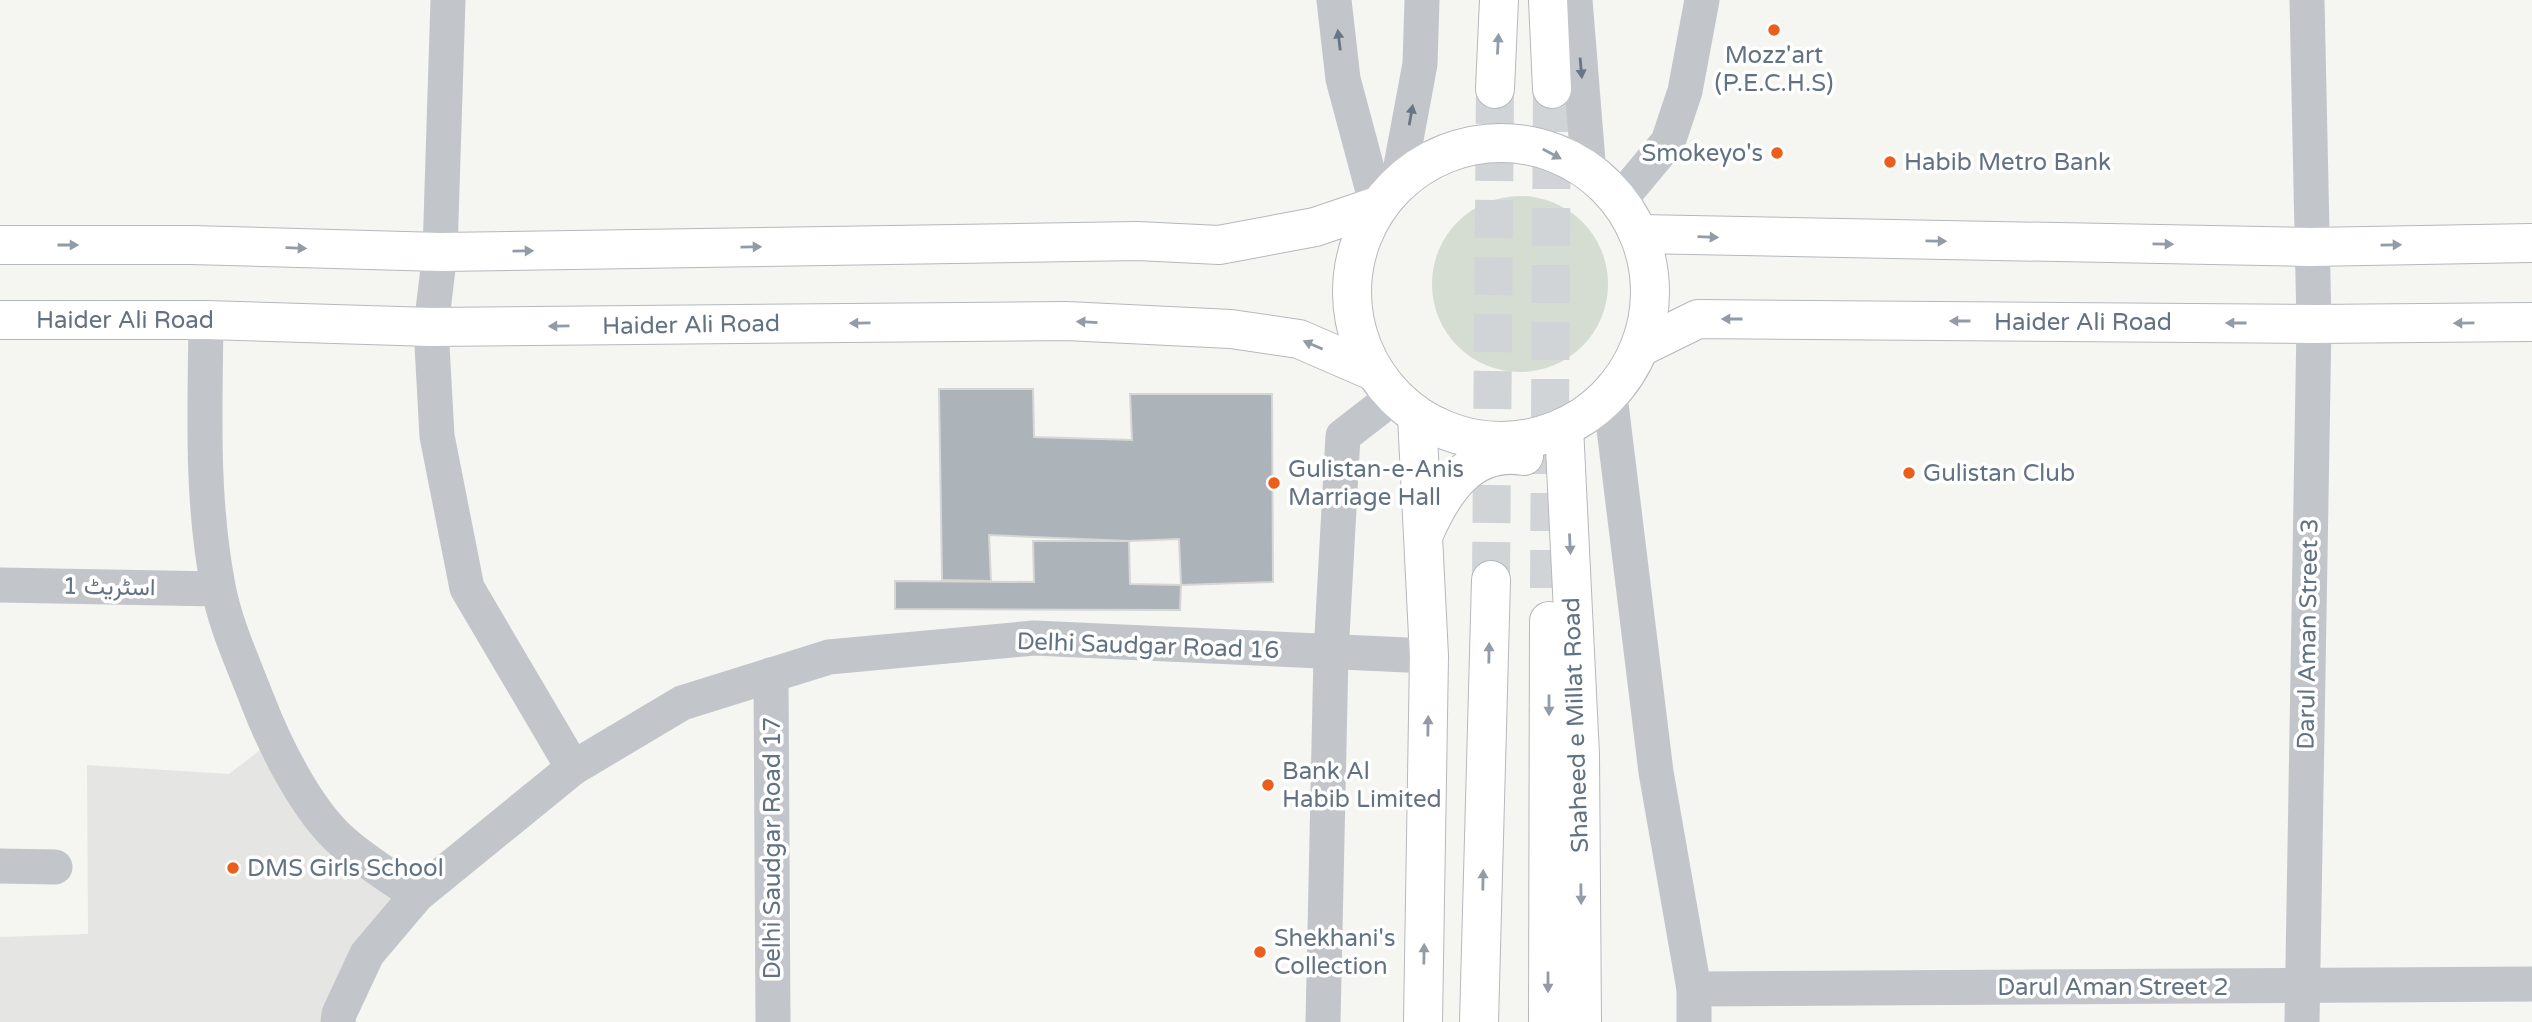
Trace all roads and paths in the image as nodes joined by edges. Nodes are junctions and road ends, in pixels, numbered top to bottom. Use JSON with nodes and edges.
{"nodes":[{"id":1,"x":448,"y":0,"type":"edge"},
{"id":2,"x":1334,"y":0,"type":"edge"},
{"id":3,"x":1422,"y":0,"type":"edge"},
{"id":4,"x":1499,"y":0,"type":"edge"},
{"id":5,"x":1548,"y":0,"type":"edge"},
{"id":6,"x":1575,"y":0,"type":"edge"},
{"id":7,"x":1702,"y":0,"type":"edge"},
{"id":8,"x":2307,"y":0,"type":"edge"},
{"id":9,"x":1496,"y":89,"type":"tunnel mouth"},
{"id":10,"x":1552,"y":89,"type":"tunnel mouth"},
{"id":11,"x":1589,"y":174,"type":"junction"},
{"id":12,"x":1388,"y":194,"type":"junction"},
{"id":13,"x":1618,"y":202,"type":"junction"},
{"id":14,"x":1640,"y":234,"type":"junction"},
{"id":15,"x":2532,"y":243,"type":"edge"},
{"id":16,"x":0,"y":245,"type":"edge"},
{"id":17,"x":2311,"y":247,"type":"junction"},
{"id":18,"x":440,"y":252,"type":"junction"},
{"id":19,"x":0,"y":320,"type":"edge"},
{"id":20,"x":206,"y":320,"type":"junction"},
{"id":21,"x":2532,"y":322,"type":"edge"},
{"id":22,"x":2314,"y":324,"type":"junction"},
{"id":23,"x":431,"y":327,"type":"junction"},
{"id":24,"x":1641,"y":347,"type":"junction"},
{"id":25,"x":1396,"y":394,"type":"junction"},
{"id":26,"x":1610,"y":396,"type":"junction"},
{"id":27,"x":1564,"y":427,"type":"junction"},
{"id":28,"x":1567,"y":487,"type":"junction"},
{"id":29,"x":1423,"y":536,"type":"junction"},
{"id":30,"x":1491,"y":580,"type":"tunnel mouth"},
{"id":31,"x":0,"y":585,"type":"edge"},
{"id":32,"x":1549,"y":588,"type":"tunnel mouth"},
{"id":33,"x":218,"y":589,"type":"junction"},
{"id":34,"x":1331,"y":654,"type":"junction"},
{"id":35,"x":1429,"y":656,"type":"junction"},
{"id":36,"x":771,"y":675,"type":"junction"},
{"id":37,"x":573,"y":768,"type":"junction"},
{"id":38,"x":0,"y":866,"type":"edge"},
{"id":39,"x":55,"y":867,"type":"dead end"},
{"id":40,"x":416,"y":895,"type":"junction"},
{"id":41,"x":2532,"y":984,"type":"edge"},
{"id":42,"x":2303,"y":986,"type":"junction"},
{"id":43,"x":1694,"y":1005,"type":"edge"},
{"id":44,"x":338,"y":1022,"type":"edge"},
{"id":45,"x":773,"y":1022,"type":"edge"},
{"id":46,"x":1323,"y":1022,"type":"edge"},
{"id":47,"x":1423,"y":1022,"type":"edge"},
{"id":48,"x":1479,"y":1022,"type":"edge"},
{"id":49,"x":1548,"y":1022,"type":"edge"},
{"id":50,"x":1582,"y":1022,"type":"edge"},
{"id":51,"x":2302,"y":1022,"type":"edge"}],
"edges":[{"from":1,"to":18,"type":"street"},
{"from":12,"to":2,"type":"street","one_way":true},
{"from":12,"to":3,"type":"street","one_way":true},
{"from":9,"to":4,"type":"main road","one_way":true},
{"from":5,"to":10,"type":"main road"},
{"from":6,"to":11,"type":"street","one_way":true},
{"from":7,"to":13,"type":"street"},
{"from":8,"to":17,"type":"street","name":"Darul Aman Street 3"},
{"from":12,"to":11,"type":"main road","one_way":true},
{"from":11,"to":13,"type":"main road"},
{"from":18,"to":12,"type":"main road","one_way":true},
{"from":12,"to":25,"type":"main road"},
{"from":13,"to":14,"type":"main road"},
{"from":14,"to":17,"type":"main road","one_way":true},
{"from":14,"to":24,"type":"main road"},
{"from":17,"to":15,"type":"main road","one_way":true},
{"from":16,"to":18,"type":"main road","one_way":true},
{"from":17,"to":22,"type":"street","name":"Darul Aman Street 3"},
{"from":18,"to":23,"type":"street"},
{"from":19,"to":20,"type":"main road","name":"Haider Ali Road"},
{"from":20,"to":23,"type":"main road","name":"Haider Ali Road"},
{"from":20,"to":33,"type":"street"},
{"from":21,"to":22,"type":"main road","name":"Haider Ali Road","one_way":true},
{"from":22,"to":24,"type":"main road","name":"Haider Ali Road","one_way":true},
{"from":22,"to":42,"type":"street","name":"Darul Aman Street 3"},
{"from":25,"to":23,"type":"main road","name":"Haider Ali Road","one_way":true},
{"from":23,"to":37,"type":"street"},
{"from":24,"to":26,"type":"main road"},
{"from":25,"to":27,"type":"main road","name":"Haider Ali Road"},
{"from":25,"to":29,"type":"main road"},
{"from":25,"to":34,"type":"street"},
{"from":26,"to":27,"type":"main road","name":"Haider Ali Road"},
{"from":26,"to":43,"type":"street"},
{"from":27,"to":28,"type":"main road","name":"Shaheed e Millat Road"},
{"from":28,"to":29,"type":"main road"},
{"from":28,"to":50,"type":"main road","name":"Shaheed e Millat Road","one_way":true},
{"from":29,"to":35,"type":"main road"},
{"from":48,"to":30,"type":"main road","one_way":true},
{"from":31,"to":33,"type":"street","name":"اسٹریٹ 1"},
{"from":32,"to":49,"type":"main road","name":"Shaheed e Millat Road","one_way":true},
{"from":33,"to":40,"type":"street"},
{"from":34,"to":35,"type":"street","name":"Delhi Saudgar Road 16"},
{"from":34,"to":36,"type":"street","name":"Delhi Saudgar Road 16"},
{"from":34,"to":46,"type":"street"},
{"from":47,"to":35,"type":"main road","one_way":true},
{"from":36,"to":37,"type":"street","name":"Delhi Saudgar Road 16"},
{"from":36,"to":45,"type":"street","name":"Delhi Saudgar Road 17"},
{"from":37,"to":40,"type":"street","name":"Delhi Saudgar Road 16"},
{"from":38,"to":39,"type":"street"},
{"from":40,"to":44,"type":"street","name":"Delhi Saudgar Road 16"},
{"from":41,"to":42,"type":"street","name":"Darul Aman Street 2"},
{"from":42,"to":43,"type":"street","name":"Darul Aman Street 2"},
{"from":42,"to":51,"type":"street","name":"Darul Aman Street 3"}]}
